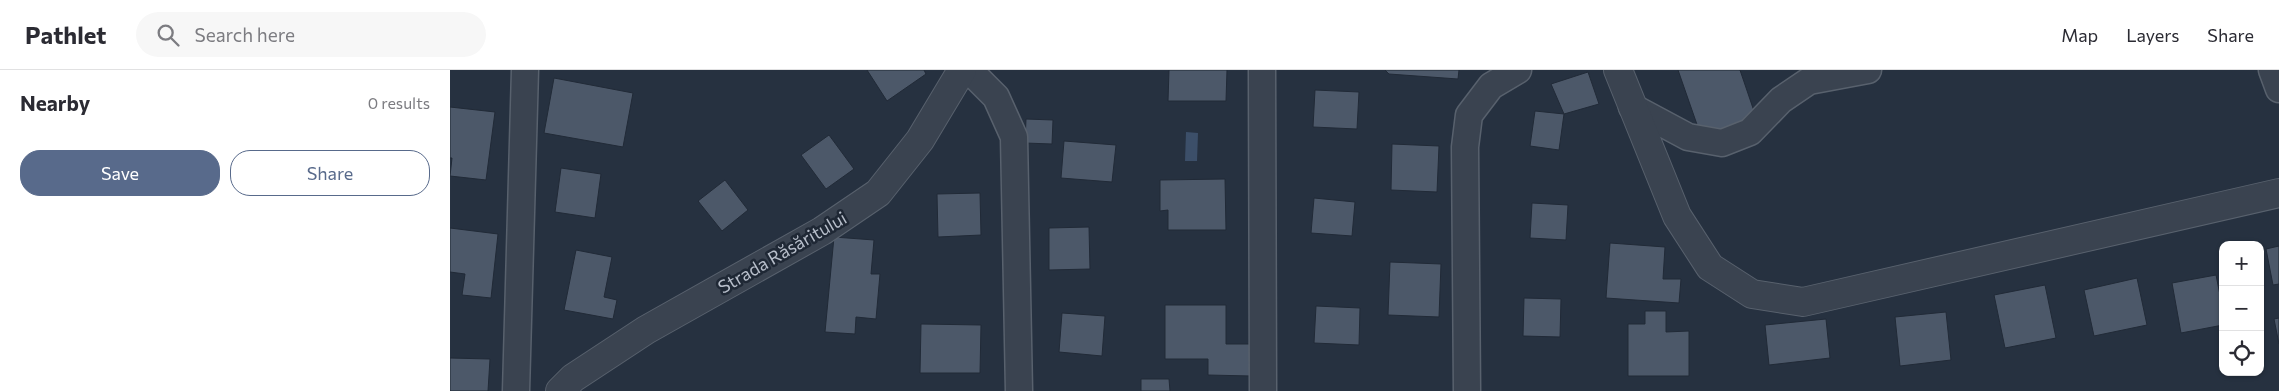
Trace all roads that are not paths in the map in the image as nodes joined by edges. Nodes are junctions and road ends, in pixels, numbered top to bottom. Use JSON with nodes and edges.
{"nodes":[{"id":1,"x":525,"y":70,"type":"edge"},
{"id":2,"x":962,"y":70,"type":"edge"},
{"id":3,"x":969,"y":70,"type":"edge"},
{"id":4,"x":1262,"y":70,"type":"edge"},
{"id":5,"x":1518,"y":70,"type":"edge"},
{"id":6,"x":1618,"y":70,"type":"edge"},
{"id":7,"x":1868,"y":70,"type":"edge"},
{"id":8,"x":2272,"y":70,"type":"edge"},
{"id":9,"x":2279,"y":89,"type":"edge"},
{"id":10,"x":1632,"y":107,"type":"junction"},
{"id":11,"x":2279,"y":193,"type":"edge"},
{"id":12,"x":516,"y":391,"type":"edge"},
{"id":13,"x":560,"y":391,"type":"edge"},
{"id":14,"x":1019,"y":391,"type":"edge"},
{"id":15,"x":1262,"y":391,"type":"edge"},
{"id":16,"x":1467,"y":391,"type":"edge"}],
"edges":[{"from":1,"to":12,"type":"street"},
{"from":2,"to":13,"type":"street","name":"Strada Răsăritului"},
{"from":3,"to":14,"type":"street"},
{"from":4,"to":15,"type":"street"},
{"from":5,"to":16,"type":"street"},
{"from":6,"to":10,"type":"street"},
{"from":7,"to":10,"type":"street"},
{"from":8,"to":9,"type":"street"},
{"from":10,"to":11,"type":"street"}]}
